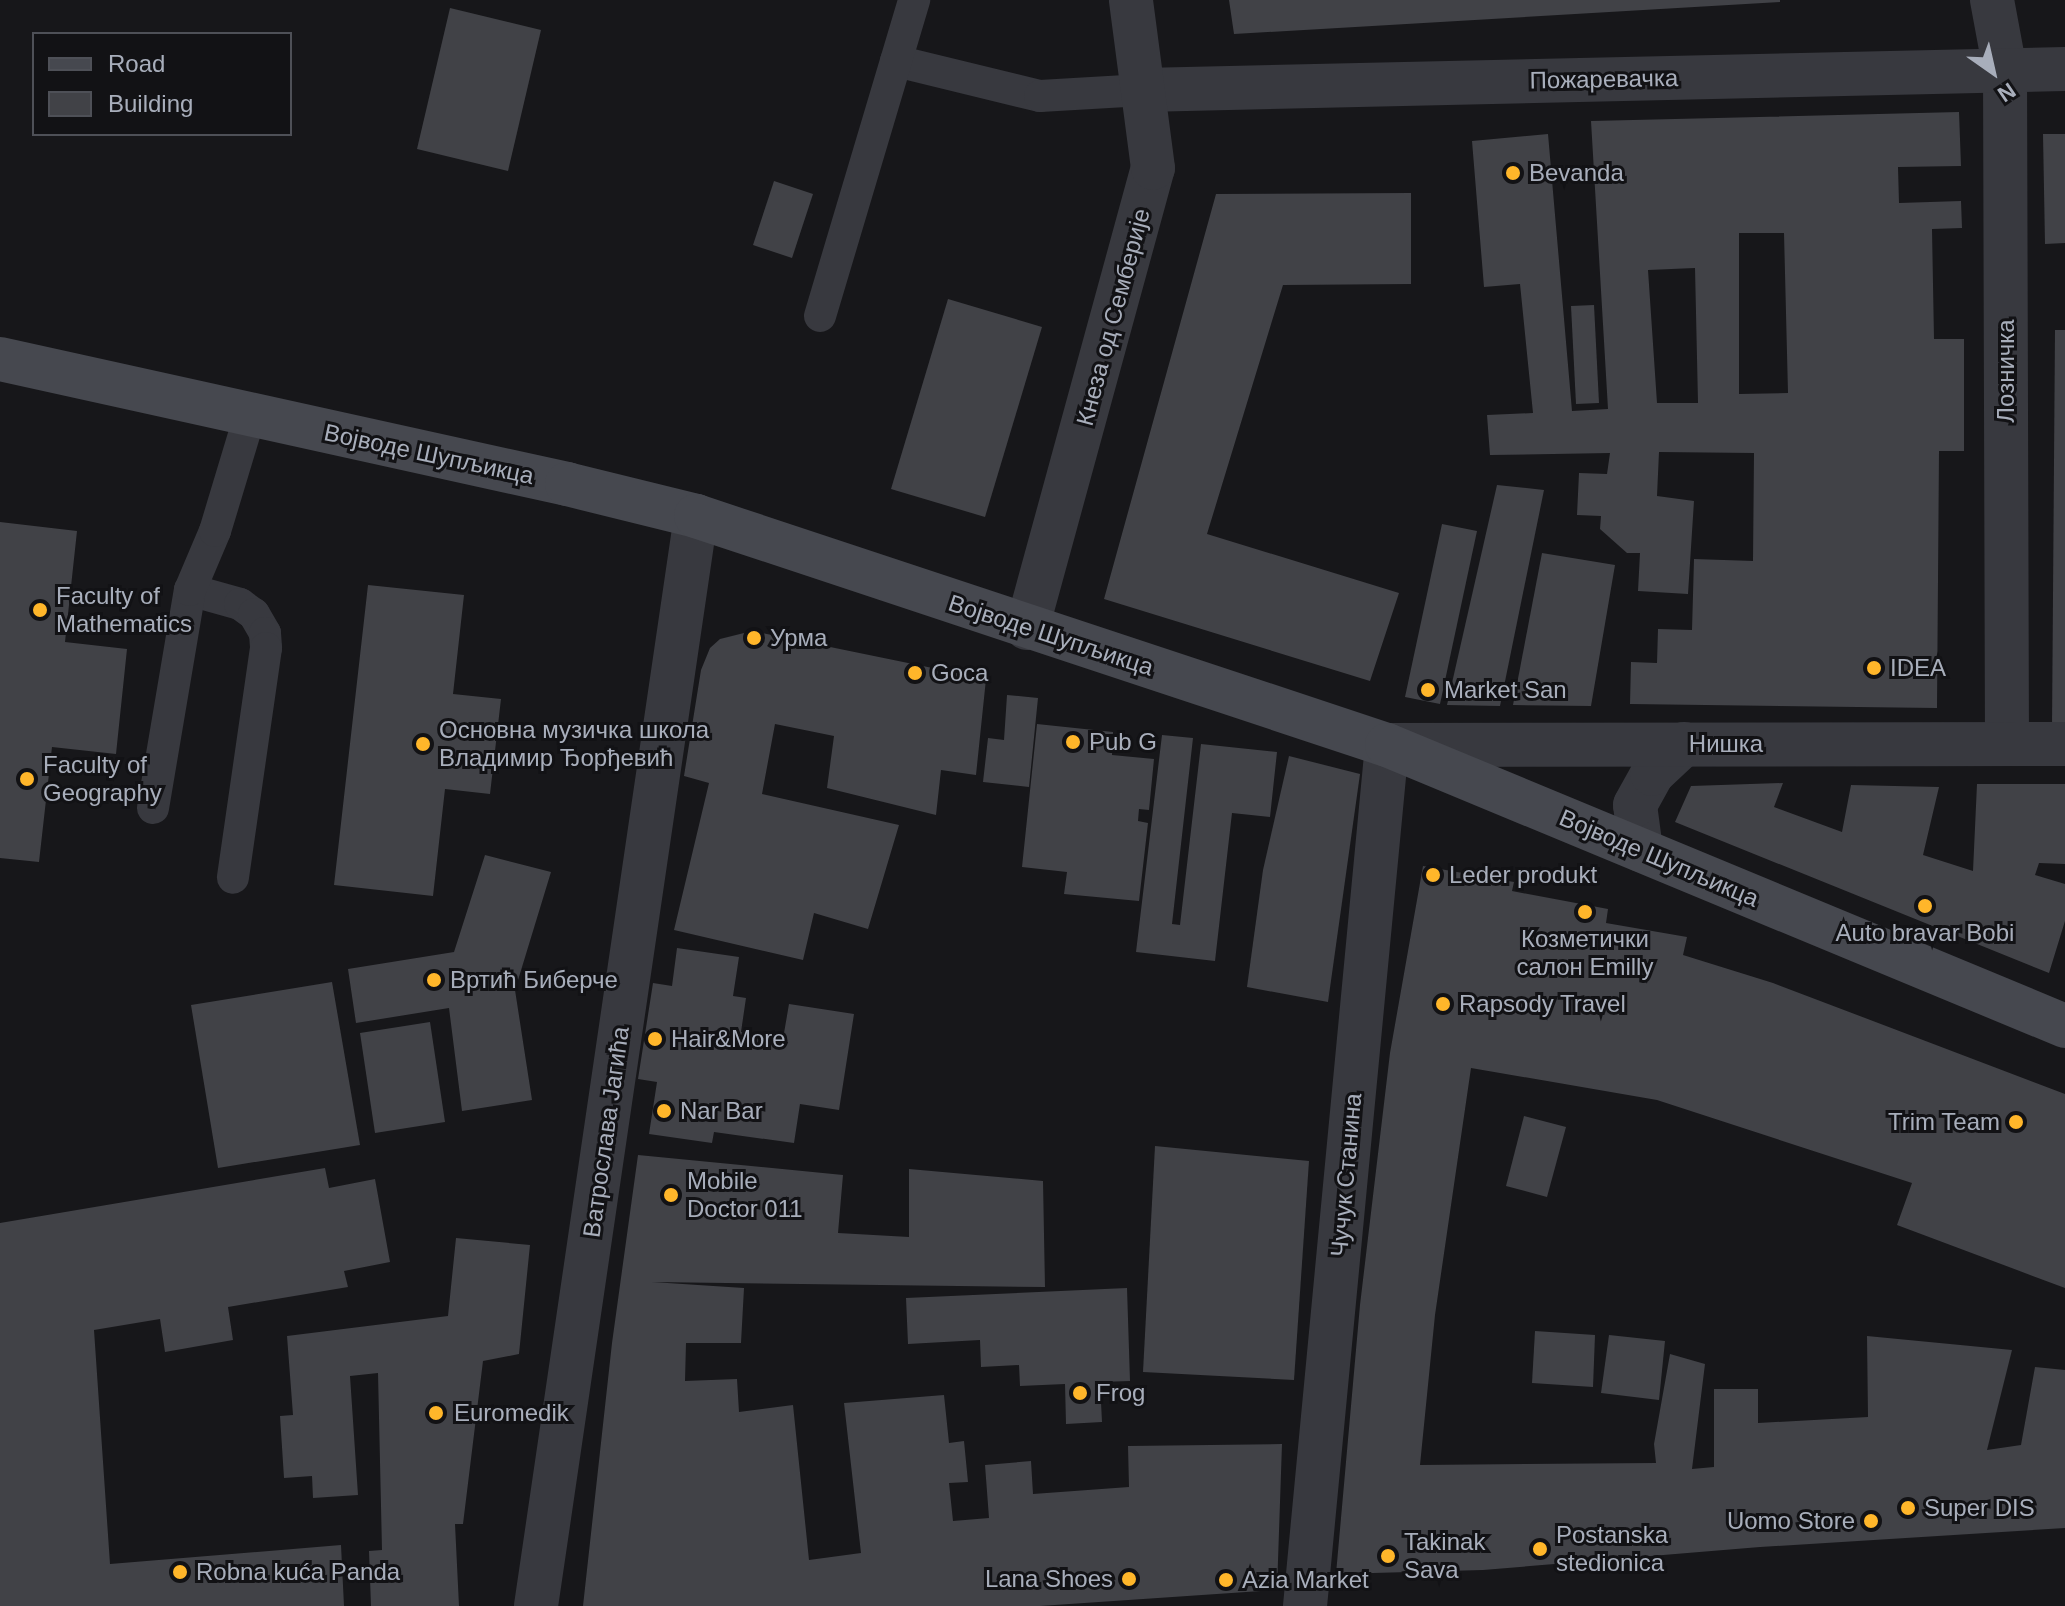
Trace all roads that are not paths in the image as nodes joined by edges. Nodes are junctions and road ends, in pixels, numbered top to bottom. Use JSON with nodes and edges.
{"nodes":[{"id":1,"x":914,"y":0,"type":"edge"},
{"id":2,"x":1131,"y":0,"type":"edge"},
{"id":3,"x":1992,"y":0,"type":"edge"},
{"id":4,"x":896,"y":61,"type":"junction"},
{"id":5,"x":2065,"y":69,"type":"edge"},
{"id":6,"x":2005,"y":70,"type":"junction"},
{"id":7,"x":1143,"y":90,"type":"junction"},
{"id":8,"x":820,"y":316,"type":"dead end"},
{"id":9,"x":0,"y":359,"type":"edge"},
{"id":10,"x":250,"y":415,"type":"junction"},
{"id":11,"x":696,"y":516,"type":"junction"},
{"id":12,"x":190,"y":590,"type":"junction"},
{"id":13,"x":1027,"y":628,"type":"junction"},
{"id":14,"x":2007,"y":743,"type":"junction"},
{"id":15,"x":1684,"y":744,"type":"junction"},
{"id":16,"x":2065,"y":744,"type":"edge"},
{"id":17,"x":1387,"y":745,"type":"junction"},
{"id":18,"x":153,"y":808,"type":"dead end"},
{"id":19,"x":1641,"y":850,"type":"junction"},
{"id":20,"x":233,"y":878,"type":"dead end"},
{"id":21,"x":2065,"y":1026,"type":"edge"},
{"id":22,"x":536,"y":1606,"type":"edge"},
{"id":23,"x":1305,"y":1606,"type":"edge"}],
"edges":[{"from":1,"to":4,"type":"lane"},
{"from":2,"to":7,"type":"street","name":"Кнеза од Семберије"},
{"from":3,"to":6,"type":"street","name":"Лозничка"},
{"from":4,"to":7,"type":"lane"},
{"from":4,"to":8,"type":"lane"},
{"from":5,"to":6,"type":"street","name":"Пожаревачка"},
{"from":6,"to":7,"type":"street","name":"Пожаревачка"},
{"from":6,"to":14,"type":"street","name":"Лозничка"},
{"from":7,"to":13,"type":"street","name":"Кнеза од Семберије"},
{"from":9,"to":10,"type":"street","name":"Војводе Шупљикца"},
{"from":10,"to":11,"type":"street","name":"Војводе Шупљикца"},
{"from":10,"to":12,"type":"lane"},
{"from":11,"to":13,"type":"street","name":"Војводе Шупљикца"},
{"from":11,"to":22,"type":"street","name":"Ватрослава Јагића"},
{"from":12,"to":18,"type":"lane"},
{"from":12,"to":20,"type":"lane"},
{"from":13,"to":17,"type":"street","name":"Војводе Шупљикца"},
{"from":14,"to":15,"type":"street","name":"Нишка"},
{"from":14,"to":16,"type":"street","name":"Нишка"},
{"from":15,"to":17,"type":"street","name":"Нишка"},
{"from":15,"to":19,"type":"street"},
{"from":17,"to":19,"type":"street","name":"Војводе Шупљикца"},
{"from":17,"to":23,"type":"street","name":"Чучук Станина"},
{"from":19,"to":21,"type":"street","name":"Војводе Шупљикца"}]}
